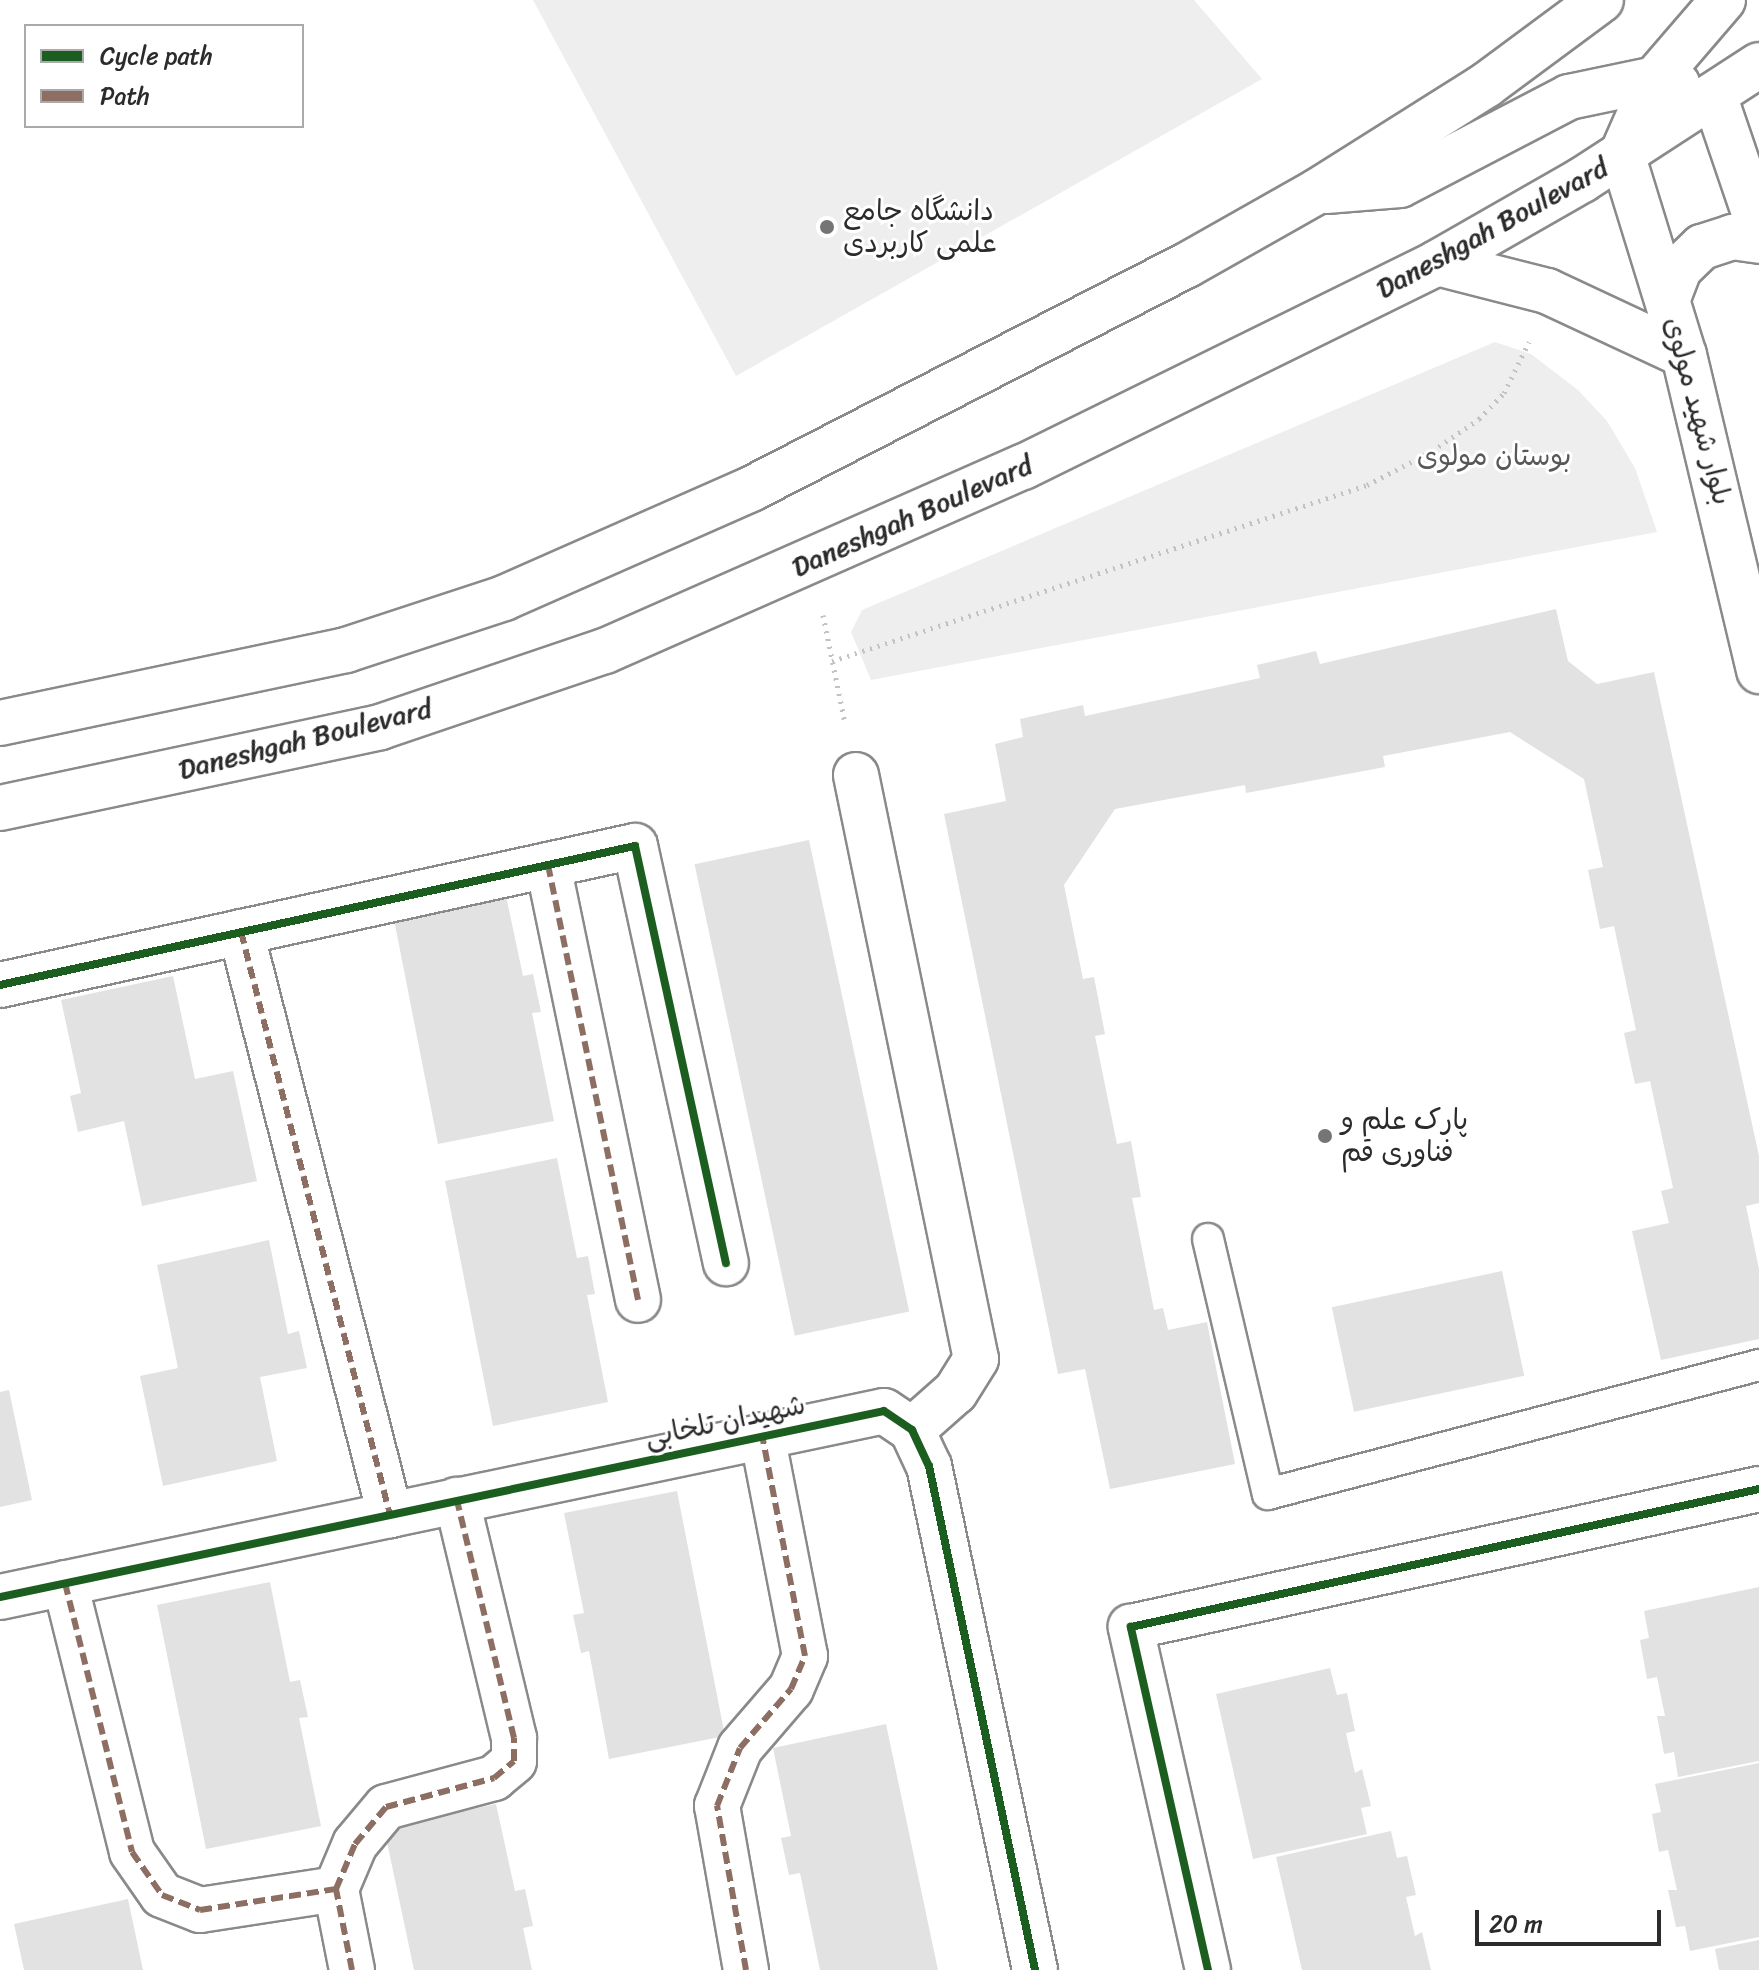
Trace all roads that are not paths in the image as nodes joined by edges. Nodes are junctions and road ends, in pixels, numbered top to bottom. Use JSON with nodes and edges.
{"nodes":[{"id":1,"x":1601,"y":0,"type":"edge"},
{"id":2,"x":1723,"y":0,"type":"edge"},
{"id":3,"x":1759,"y":65,"type":"edge"},
{"id":4,"x":1655,"y":79,"type":"junction"},
{"id":5,"x":1714,"y":95,"type":"junction"},
{"id":6,"x":1622,"y":154,"type":"junction"},
{"id":7,"x":1318,"y":191,"type":"junction"},
{"id":8,"x":1759,"y":227,"type":"edge"},
{"id":9,"x":1759,"y":241,"type":"edge"},
{"id":10,"x":1437,"y":263,"type":"junction"},
{"id":11,"x":1668,"y":298,"type":"junction"},
{"id":12,"x":1684,"y":355,"type":"junction"},
{"id":13,"x":1759,"y":671,"type":"edge"},
{"id":14,"x":0,"y":723,"type":"edge"},
{"id":15,"x":856,"y":775,"type":"road end"},
{"id":16,"x":0,"y":808,"type":"edge"},
{"id":17,"x":548,"y":865,"type":"junction"},
{"id":18,"x":241,"y":932,"type":"junction"},
{"id":19,"x":0,"y":985,"type":"edge"},
{"id":20,"x":1208,"y":1239,"type":"dead end"},
{"id":21,"x":726,"y":1263,"type":"dead end"},
{"id":22,"x":638,"y":1300,"type":"dead end"},
{"id":23,"x":1759,"y":1365,"type":"edge"},
{"id":24,"x":912,"y":1430,"type":"junction"},
{"id":25,"x":762,"y":1435,"type":"junction"},
{"id":26,"x":1759,"y":1489,"type":"edge"},
{"id":27,"x":457,"y":1500,"type":"junction"},
{"id":28,"x":390,"y":1515,"type":"junction"},
{"id":29,"x":65,"y":1583,"type":"junction"},
{"id":30,"x":0,"y":1597,"type":"edge"},
{"id":31,"x":336,"y":1889,"type":"junction"},
{"id":32,"x":352,"y":1970,"type":"edge"},
{"id":33,"x":746,"y":1970,"type":"edge"},
{"id":34,"x":1035,"y":1970,"type":"edge"},
{"id":35,"x":1208,"y":1970,"type":"edge"}],
"edges":[{"from":1,"to":7,"type":"street"},
{"from":2,"to":4,"type":"street"},
{"from":3,"to":5,"type":"street","name":"Daneshgah Boulevard"},
{"from":4,"to":5,"type":"street"},
{"from":4,"to":6,"type":"street"},
{"from":4,"to":7,"type":"street"},
{"from":5,"to":6,"type":"street","name":"Daneshgah Boulevard"},
{"from":5,"to":8,"type":"street"},
{"from":6,"to":10,"type":"street","name":"Daneshgah Boulevard"},
{"from":6,"to":11,"type":"street","name":"بلوار شهید مولوی"},
{"from":7,"to":14,"type":"street"},
{"from":9,"to":11,"type":"street"},
{"from":10,"to":12,"type":"street"},
{"from":10,"to":16,"type":"street","name":"Daneshgah Boulevard"},
{"from":11,"to":12,"type":"street","name":"بلوار شهید مولوی"},
{"from":12,"to":13,"type":"street","name":"بلوار شهید مولوی"},
{"from":15,"to":24,"type":"street"},
{"from":17,"to":18,"type":"street"},
{"from":17,"to":21,"type":"street"},
{"from":17,"to":22,"type":"street"},
{"from":18,"to":19,"type":"street"},
{"from":18,"to":28,"type":"street"},
{"from":20,"to":23,"type":"lane"},
{"from":24,"to":25,"type":"street","name":"شهیدان تلخابی"},
{"from":24,"to":34,"type":"street"},
{"from":25,"to":27,"type":"street","name":"شهیدان تلخابی"},
{"from":25,"to":33,"type":"street"},
{"from":26,"to":35,"type":"street"},
{"from":27,"to":28,"type":"street","name":"شهیدان تلخابی"},
{"from":27,"to":31,"type":"street"},
{"from":28,"to":29,"type":"street","name":"شهیدان تلخابی"},
{"from":29,"to":30,"type":"street","name":"شهیدان تلخابی"},
{"from":29,"to":31,"type":"street"},
{"from":31,"to":32,"type":"street"}]}
